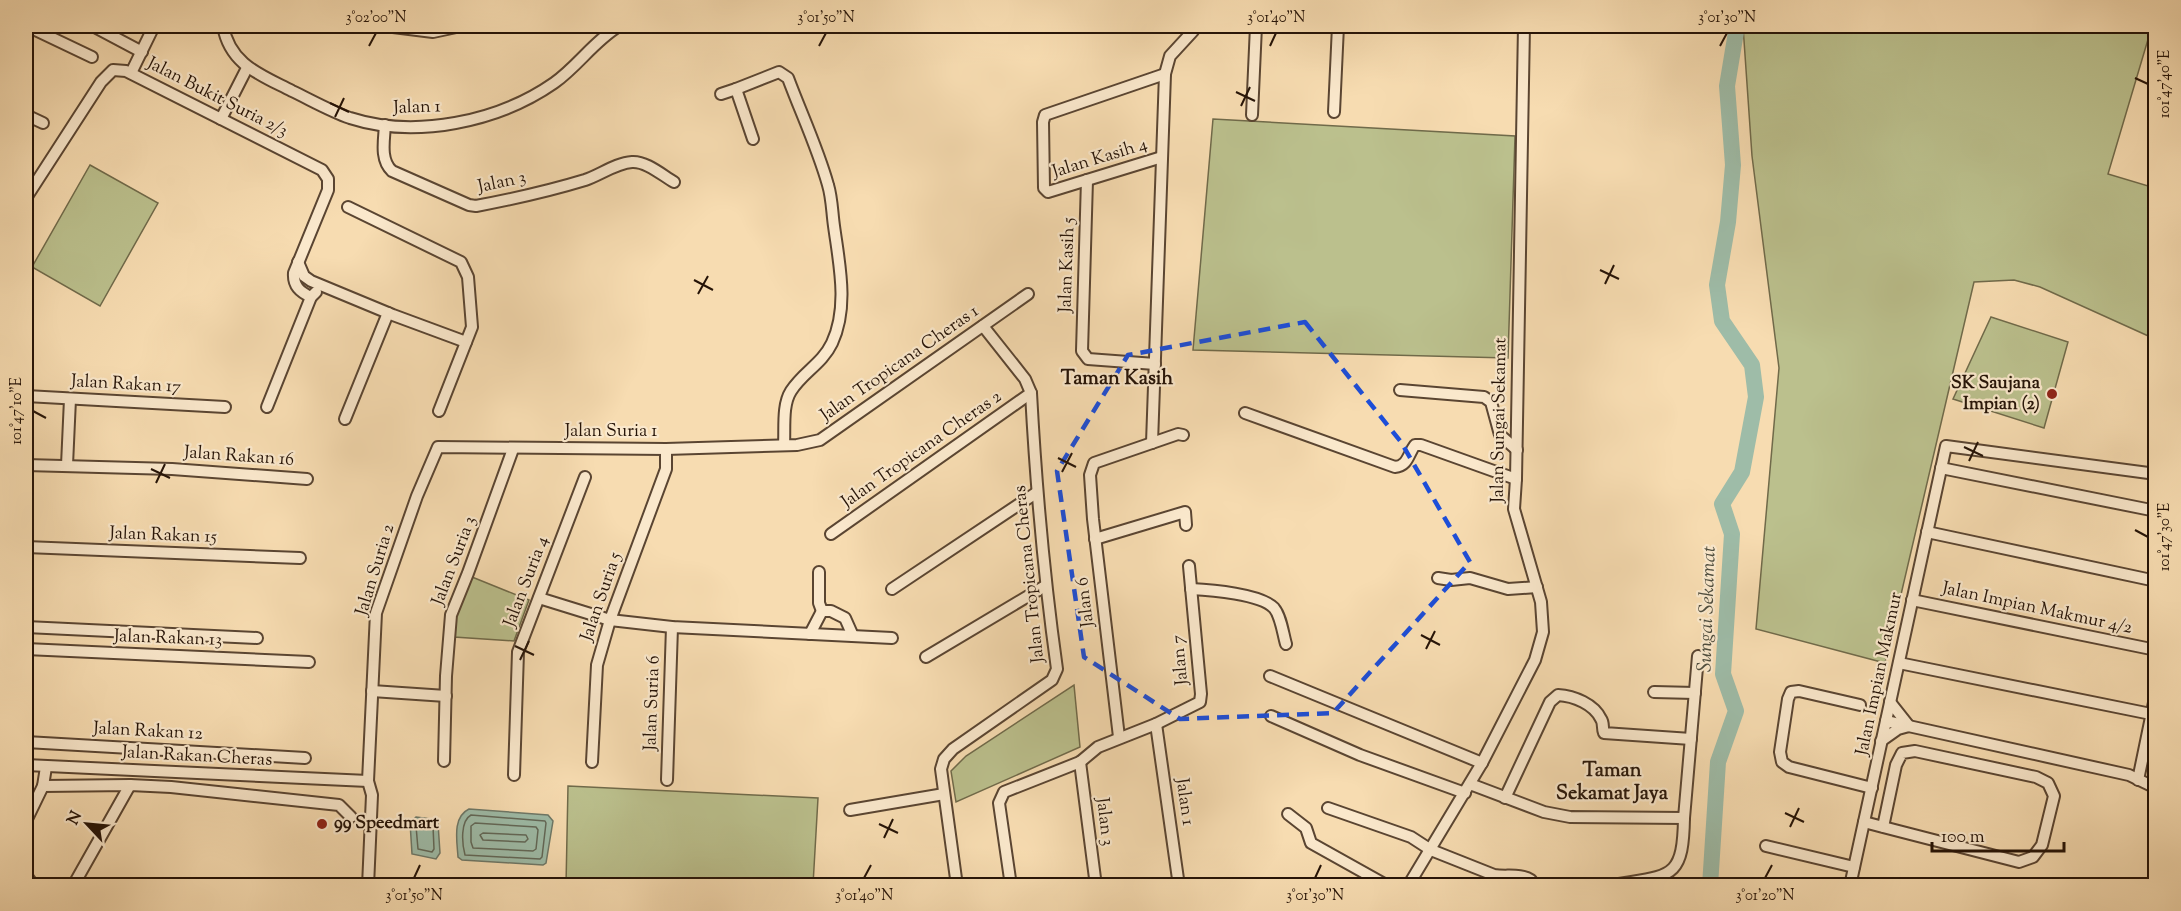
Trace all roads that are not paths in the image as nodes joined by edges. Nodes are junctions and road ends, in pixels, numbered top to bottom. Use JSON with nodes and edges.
{"nodes":[{"id":1,"x":27,"y":26,"type":"edge"},
{"id":2,"x":93,"y":26,"type":"edge"},
{"id":3,"x":154,"y":26,"type":"edge"},
{"id":4,"x":223,"y":26,"type":"edge"},
{"id":5,"x":385,"y":26,"type":"edge"},
{"id":6,"x":461,"y":26,"type":"edge"},
{"id":7,"x":618,"y":26,"type":"edge"},
{"id":8,"x":1195,"y":26,"type":"edge"},
{"id":9,"x":1256,"y":26,"type":"edge"},
{"id":10,"x":1338,"y":26,"type":"edge"},
{"id":11,"x":1524,"y":26,"type":"edge"},
{"id":12,"x":142,"y":52,"type":"junction"},
{"id":13,"x":92,"y":57,"type":"dead end"},
{"id":14,"x":247,"y":68,"type":"junction"},
{"id":15,"x":131,"y":73,"type":"junction"},
{"id":16,"x":1165,"y":74,"type":"junction"},
{"id":17,"x":735,"y":89,"type":"junction"},
{"id":18,"x":721,"y":94,"type":"dead end"},
{"id":19,"x":1334,"y":112,"type":"dead end"},
{"id":20,"x":26,"y":115,"type":"edge"},
{"id":21,"x":1252,"y":115,"type":"dead end"},
{"id":22,"x":221,"y":119,"type":"junction"},
{"id":23,"x":43,"y":123,"type":"dead end"},
{"id":24,"x":385,"y":125,"type":"junction"},
{"id":25,"x":753,"y":139,"type":"dead end"},
{"id":26,"x":1162,"y":157,"type":"junction"},
{"id":27,"x":1087,"y":180,"type":"junction"},
{"id":28,"x":674,"y":182,"type":"dead end"},
{"id":29,"x":26,"y":198,"type":"edge"},
{"id":30,"x":348,"y":207,"type":"dead end"},
{"id":31,"x":298,"y":262,"type":"junction"},
{"id":32,"x":328,"y":287,"type":"junction"},
{"id":33,"x":1028,"y":294,"type":"dead end"},
{"id":34,"x":311,"y":297,"type":"junction"},
{"id":35,"x":387,"y":313,"type":"junction"},
{"id":36,"x":983,"y":326,"type":"junction"},
{"id":37,"x":466,"y":342,"type":"junction"},
{"id":38,"x":1155,"y":364,"type":"junction"},
{"id":39,"x":1400,"y":390,"type":"dead end"},
{"id":40,"x":1031,"y":393,"type":"junction"},
{"id":41,"x":26,"y":396,"type":"edge"},
{"id":42,"x":70,"y":399,"type":"junction"},
{"id":43,"x":225,"y":407,"type":"dead end"},
{"id":44,"x":267,"y":407,"type":"dead end"},
{"id":45,"x":439,"y":411,"type":"dead end"},
{"id":46,"x":1245,"y":413,"type":"dead end"},
{"id":47,"x":345,"y":419,"type":"dead end"},
{"id":48,"x":1183,"y":435,"type":"dead end"},
{"id":49,"x":1152,"y":443,"type":"junction"},
{"id":50,"x":784,"y":445,"type":"junction"},
{"id":51,"x":438,"y":447,"type":"joint"},
{"id":52,"x":513,"y":449,"type":"junction"},
{"id":53,"x":666,"y":449,"type":"junction"},
{"id":54,"x":1517,"y":450,"type":"junction"},
{"id":55,"x":26,"y":465,"type":"edge"},
{"id":56,"x":67,"y":465,"type":"junction"},
{"id":57,"x":1941,"y":468,"type":"junction"},
{"id":58,"x":2156,"y":474,"type":"edge"},
{"id":59,"x":585,"y":477,"type":"dead end"},
{"id":60,"x":307,"y":479,"type":"dead end"},
{"id":61,"x":1516,"y":479,"type":"junction"},
{"id":62,"x":1036,"y":493,"type":"junction"},
{"id":63,"x":2156,"y":511,"type":"edge"},
{"id":64,"x":1186,"y":525,"type":"dead end"},
{"id":65,"x":1927,"y":532,"type":"junction"},
{"id":66,"x":831,"y":534,"type":"dead end"},
{"id":67,"x":1095,"y":539,"type":"junction"},
{"id":68,"x":26,"y":547,"type":"edge"},
{"id":69,"x":300,"y":558,"type":"dead end"},
{"id":70,"x":1189,"y":566,"type":"dead end"},
{"id":71,"x":819,"y":572,"type":"dead end"},
{"id":72,"x":1438,"y":578,"type":"dead end"},
{"id":73,"x":2156,"y":581,"type":"edge"},
{"id":74,"x":1045,"y":586,"type":"junction"},
{"id":75,"x":1537,"y":587,"type":"junction"},
{"id":76,"x":892,"y":589,"type":"dead end"},
{"id":77,"x":1191,"y":589,"type":"junction"},
{"id":78,"x":539,"y":598,"type":"junction"},
{"id":79,"x":1912,"y":600,"type":"junction"},
{"id":80,"x":822,"y":611,"type":"junction"},
{"id":81,"x":610,"y":620,"type":"junction"},
{"id":82,"x":26,"y":627,"type":"edge"},
{"id":83,"x":672,"y":627,"type":"junction"},
{"id":84,"x":810,"y":634,"type":"junction"},
{"id":85,"x":853,"y":636,"type":"junction"},
{"id":86,"x":238,"y":637,"type":"junction"},
{"id":87,"x":257,"y":638,"type":"dead end"},
{"id":88,"x":892,"y":638,"type":"dead end"},
{"id":89,"x":1286,"y":644,"type":"dead end"},
{"id":90,"x":26,"y":649,"type":"edge"},
{"id":91,"x":2156,"y":650,"type":"edge"},
{"id":92,"x":1698,"y":656,"type":"dead end"},
{"id":93,"x":926,"y":657,"type":"dead end"},
{"id":94,"x":236,"y":658,"type":"junction"},
{"id":95,"x":309,"y":662,"type":"dead end"},
{"id":96,"x":1899,"y":663,"type":"junction"},
{"id":97,"x":1270,"y":676,"type":"dead end"},
{"id":98,"x":372,"y":691,"type":"junction"},
{"id":99,"x":1654,"y":692,"type":"dead end"},
{"id":100,"x":1695,"y":693,"type":"junction"},
{"id":101,"x":2156,"y":693,"type":"edge"},
{"id":102,"x":446,"y":696,"type":"junction"},
{"id":103,"x":1890,"y":702,"type":"junction"},
{"id":104,"x":1860,"y":705,"type":"dead end"},
{"id":105,"x":2151,"y":714,"type":"junction"},
{"id":106,"x":1271,"y":716,"type":"dead end"},
{"id":107,"x":1886,"y":721,"type":"junction"},
{"id":108,"x":1156,"y":724,"type":"junction"},
{"id":109,"x":1909,"y":726,"type":"junction"},
{"id":110,"x":1119,"y":737,"type":"junction"},
{"id":111,"x":1691,"y":739,"type":"junction"},
{"id":112,"x":1881,"y":741,"type":"junction"},
{"id":113,"x":26,"y":742,"type":"edge"},
{"id":114,"x":248,"y":754,"type":"junction"},
{"id":115,"x":304,"y":758,"type":"dead end"},
{"id":116,"x":444,"y":761,"type":"dead end"},
{"id":117,"x":592,"y":762,"type":"dead end"},
{"id":118,"x":1080,"y":762,"type":"junction"},
{"id":119,"x":1482,"y":763,"type":"junction"},
{"id":120,"x":26,"y":765,"type":"edge"},
{"id":121,"x":46,"y":767,"type":"junction"},
{"id":122,"x":231,"y":775,"type":"junction"},
{"id":123,"x":514,"y":775,"type":"dead end"},
{"id":124,"x":248,"y":776,"type":"junction"},
{"id":125,"x":300,"y":779,"type":"junction"},
{"id":126,"x":667,"y":780,"type":"dead end"},
{"id":127,"x":2138,"y":780,"type":"junction"},
{"id":128,"x":368,"y":781,"type":"junction"},
{"id":129,"x":129,"y":785,"type":"junction"},
{"id":130,"x":43,"y":786,"type":"junction"},
{"id":131,"x":1872,"y":788,"type":"junction"},
{"id":132,"x":2156,"y":788,"type":"edge"},
{"id":133,"x":1468,"y":789,"type":"junction"},
{"id":134,"x":231,"y":793,"type":"junction"},
{"id":135,"x":944,"y":794,"type":"junction"},
{"id":136,"x":1505,"y":798,"type":"junction"},
{"id":137,"x":300,"y":801,"type":"junction"},
{"id":138,"x":1328,"y":808,"type":"dead end"},
{"id":139,"x":850,"y":810,"type":"dead end"},
{"id":140,"x":1288,"y":814,"type":"dead end"},
{"id":141,"x":351,"y":817,"type":"dead end"},
{"id":142,"x":1684,"y":818,"type":"junction"},
{"id":143,"x":26,"y":820,"type":"edge"},
{"id":144,"x":1864,"y":822,"type":"junction"},
{"id":145,"x":1883,"y":827,"type":"junction"},
{"id":146,"x":1766,"y":846,"type":"dead end"},
{"id":147,"x":1431,"y":850,"type":"junction"},
{"id":148,"x":1854,"y":867,"type":"junction"},
{"id":149,"x":26,"y":875,"type":"edge"},
{"id":150,"x":1619,"y":884,"type":"dead end"},
{"id":151,"x":34,"y":885,"type":"edge"},
{"id":152,"x":73,"y":885,"type":"edge"},
{"id":153,"x":368,"y":885,"type":"edge"},
{"id":154,"x":955,"y":885,"type":"edge"},
{"id":155,"x":1011,"y":885,"type":"edge"},
{"id":156,"x":1096,"y":885,"type":"edge"},
{"id":157,"x":1179,"y":885,"type":"edge"},
{"id":158,"x":1388,"y":885,"type":"edge"},
{"id":159,"x":1408,"y":885,"type":"edge"},
{"id":160,"x":1532,"y":885,"type":"edge"},
{"id":161,"x":1850,"y":885,"type":"edge"}],
"edges":[{"from":1,"to":13,"type":"street"},
{"from":2,"to":12,"type":"street"},
{"from":3,"to":12,"type":"street"},
{"from":4,"to":14,"type":"street","name":"Jalan 1"},
{"from":5,"to":6,"type":"street"},
{"from":7,"to":24,"type":"street","name":"Jalan 1"},
{"from":8,"to":16,"type":"street"},
{"from":9,"to":21,"type":"street"},
{"from":10,"to":19,"type":"street"},
{"from":11,"to":54,"type":"street","name":"Jalan Sungai Sekamat"},
{"from":12,"to":15,"type":"street"},
{"from":14,"to":22,"type":"street"},
{"from":14,"to":24,"type":"street","name":"Jalan 1"},
{"from":15,"to":22,"type":"street","name":"Jalan Bukit Suria 2/3"},
{"from":15,"to":29,"type":"street","name":"Jalan Bukit Suria 2/3"},
{"from":16,"to":26,"type":"street"},
{"from":16,"to":27,"type":"street","name":"Jalan Kasih 4"},
{"from":17,"to":18,"type":"street"},
{"from":17,"to":25,"type":"street"},
{"from":17,"to":50,"type":"street"},
{"from":20,"to":23,"type":"street"},
{"from":22,"to":31,"type":"street","name":"Jalan Bukit Suria 2/3"},
{"from":24,"to":28,"type":"street","name":"Jalan 3"},
{"from":26,"to":27,"type":"street","name":"Jalan Kasih 4"},
{"from":26,"to":38,"type":"street"},
{"from":27,"to":38,"type":"street","name":"Jalan Kasih 5"},
{"from":30,"to":37,"type":"street"},
{"from":31,"to":32,"type":"street"},
{"from":31,"to":34,"type":"street","name":"Jalan Bukit Suria 2/3"},
{"from":32,"to":34,"type":"street"},
{"from":32,"to":35,"type":"street"},
{"from":33,"to":36,"type":"street","name":"Jalan Tropicana Cheras 1"},
{"from":34,"to":44,"type":"street"},
{"from":35,"to":37,"type":"street"},
{"from":35,"to":47,"type":"street"},
{"from":36,"to":40,"type":"street","name":"Jalan Tropicana Cheras"},
{"from":36,"to":50,"type":"street","name":"Jalan Tropicana Cheras 1"},
{"from":37,"to":45,"type":"street"},
{"from":38,"to":49,"type":"street"},
{"from":39,"to":54,"type":"street"},
{"from":40,"to":62,"type":"street","name":"Jalan Tropicana Cheras"},
{"from":40,"to":66,"type":"street","name":"Jalan Tropicana Cheras 2"},
{"from":41,"to":42,"type":"street","name":"Jalan Rakan 17"},
{"from":42,"to":43,"type":"street","name":"Jalan Rakan 17"},
{"from":42,"to":56,"type":"street"},
{"from":46,"to":61,"type":"street"},
{"from":48,"to":49,"type":"street"},
{"from":49,"to":67,"type":"street","name":"Jalan 6"},
{"from":50,"to":53,"type":"street","name":"Jalan Suria 1"},
{"from":51,"to":52,"type":"street","name":"Jalan Suria 1"},
{"from":51,"to":98,"type":"street","name":"Jalan Suria 2"},
{"from":52,"to":53,"type":"street","name":"Jalan Suria 1"},
{"from":52,"to":102,"type":"street","name":"Jalan Suria 3"},
{"from":53,"to":81,"type":"street","name":"Jalan Suria 5"},
{"from":54,"to":61,"type":"street","name":"Jalan Sungai Sekamat"},
{"from":55,"to":56,"type":"street","name":"Jalan Rakan 16"},
{"from":56,"to":60,"type":"street","name":"Jalan Rakan 16"},
{"from":57,"to":58,"type":"street","name":"Jalan Impian Makmur"},
{"from":57,"to":63,"type":"street"},
{"from":57,"to":65,"type":"street","name":"Jalan Impian Makmur"},
{"from":59,"to":78,"type":"street","name":"Jalan Suria 4"},
{"from":61,"to":75,"type":"street","name":"Jalan Sungai Sekamat"},
{"from":62,"to":74,"type":"street","name":"Jalan Tropicana Cheras"},
{"from":62,"to":76,"type":"street"},
{"from":64,"to":67,"type":"street"},
{"from":65,"to":73,"type":"street"},
{"from":65,"to":79,"type":"street","name":"Jalan Impian Makmur"},
{"from":67,"to":110,"type":"street","name":"Jalan 6"},
{"from":68,"to":69,"type":"street","name":"Jalan Rakan 15"},
{"from":70,"to":77,"type":"street","name":"Jalan 7"},
{"from":71,"to":80,"type":"street"},
{"from":72,"to":75,"type":"street"},
{"from":74,"to":93,"type":"street"},
{"from":74,"to":135,"type":"street","name":"Jalan Tropicana Cheras"},
{"from":75,"to":119,"type":"street","name":"Jalan Sungai Sekamat"},
{"from":77,"to":89,"type":"street"},
{"from":77,"to":108,"type":"street","name":"Jalan 7"},
{"from":78,"to":81,"type":"street"},
{"from":78,"to":123,"type":"street","name":"Jalan Suria 4"},
{"from":79,"to":91,"type":"street","name":"Jalan Impian Makmur 4/2"},
{"from":79,"to":96,"type":"street","name":"Jalan Impian Makmur"},
{"from":80,"to":84,"type":"street"},
{"from":80,"to":85,"type":"street"},
{"from":81,"to":83,"type":"street"},
{"from":81,"to":117,"type":"street","name":"Jalan Suria 5"},
{"from":82,"to":86,"type":"street"},
{"from":83,"to":84,"type":"street"},
{"from":83,"to":126,"type":"street","name":"Jalan Suria 6"},
{"from":84,"to":85,"type":"street"},
{"from":85,"to":88,"type":"street"},
{"from":86,"to":87,"type":"street"},
{"from":86,"to":94,"type":"street"},
{"from":90,"to":94,"type":"street","name":"Jalan Rakan 13"},
{"from":92,"to":100,"type":"street"},
{"from":94,"to":95,"type":"street","name":"Jalan Rakan 13"},
{"from":96,"to":103,"type":"street","name":"Jalan Impian Makmur"},
{"from":96,"to":105,"type":"street"},
{"from":97,"to":119,"type":"street"},
{"from":98,"to":102,"type":"street"},
{"from":98,"to":128,"type":"street","name":"Jalan Suria 2"},
{"from":99,"to":100,"type":"street"},
{"from":100,"to":111,"type":"street"},
{"from":101,"to":105,"type":"street"},
{"from":102,"to":116,"type":"street","name":"Jalan Suria 3"},
{"from":103,"to":107,"type":"street","name":"Jalan Impian Makmur"},
{"from":103,"to":109,"type":"street"},
{"from":104,"to":131,"type":"street"},
{"from":105,"to":127,"type":"street"},
{"from":106,"to":133,"type":"street"},
{"from":107,"to":109,"type":"street"},
{"from":107,"to":112,"type":"street","name":"Jalan Impian Makmur"},
{"from":108,"to":110,"type":"street"},
{"from":108,"to":157,"type":"street","name":"Jalan 1"},
{"from":109,"to":112,"type":"street"},
{"from":109,"to":127,"type":"street"},
{"from":110,"to":118,"type":"street"},
{"from":111,"to":136,"type":"street"},
{"from":111,"to":142,"type":"street"},
{"from":112,"to":131,"type":"street","name":"Jalan Impian Makmur"},
{"from":113,"to":114,"type":"street","name":"Jalan Rakan 12"},
{"from":114,"to":115,"type":"street","name":"Jalan Rakan 12"},
{"from":114,"to":124,"type":"street"},
{"from":118,"to":155,"type":"street"},
{"from":118,"to":156,"type":"street","name":"Jalan 3"},
{"from":119,"to":133,"type":"street","name":"Jalan Sungai Sekamat"},
{"from":120,"to":121,"type":"street","name":"Jalan Rakan Cheras"},
{"from":121,"to":122,"type":"street","name":"Jalan Rakan Cheras"},
{"from":121,"to":130,"type":"street"},
{"from":122,"to":124,"type":"street","name":"Jalan Rakan Cheras"},
{"from":122,"to":134,"type":"street"},
{"from":124,"to":125,"type":"street","name":"Jalan Rakan Cheras"},
{"from":125,"to":128,"type":"street","name":"Jalan Rakan Cheras"},
{"from":125,"to":137,"type":"street"},
{"from":127,"to":132,"type":"street"},
{"from":128,"to":153,"type":"street","name":"Jalan Suria 2"},
{"from":129,"to":130,"type":"street"},
{"from":129,"to":134,"type":"street"},
{"from":129,"to":152,"type":"street"},
{"from":130,"to":143,"type":"street"},
{"from":131,"to":144,"type":"street","name":"Jalan Impian Makmur"},
{"from":133,"to":136,"type":"street"},
{"from":133,"to":147,"type":"street","name":"Jalan Sungai Sekamat"},
{"from":134,"to":137,"type":"street"},
{"from":135,"to":139,"type":"street"},
{"from":135,"to":154,"type":"street","name":"Jalan Tropicana Cheras"},
{"from":136,"to":142,"type":"street"},
{"from":137,"to":141,"type":"street"},
{"from":138,"to":147,"type":"street"},
{"from":140,"to":158,"type":"street"},
{"from":142,"to":150,"type":"street"},
{"from":144,"to":145,"type":"street"},
{"from":144,"to":148,"type":"street","name":"Jalan Impian Makmur"},
{"from":145,"to":145,"type":"street"},
{"from":146,"to":148,"type":"street"},
{"from":147,"to":159,"type":"street","name":"Jalan Sungai Sekamat"},
{"from":147,"to":160,"type":"street"},
{"from":148,"to":161,"type":"street","name":"Jalan Impian Makmur"},
{"from":149,"to":151,"type":"street"}]}
